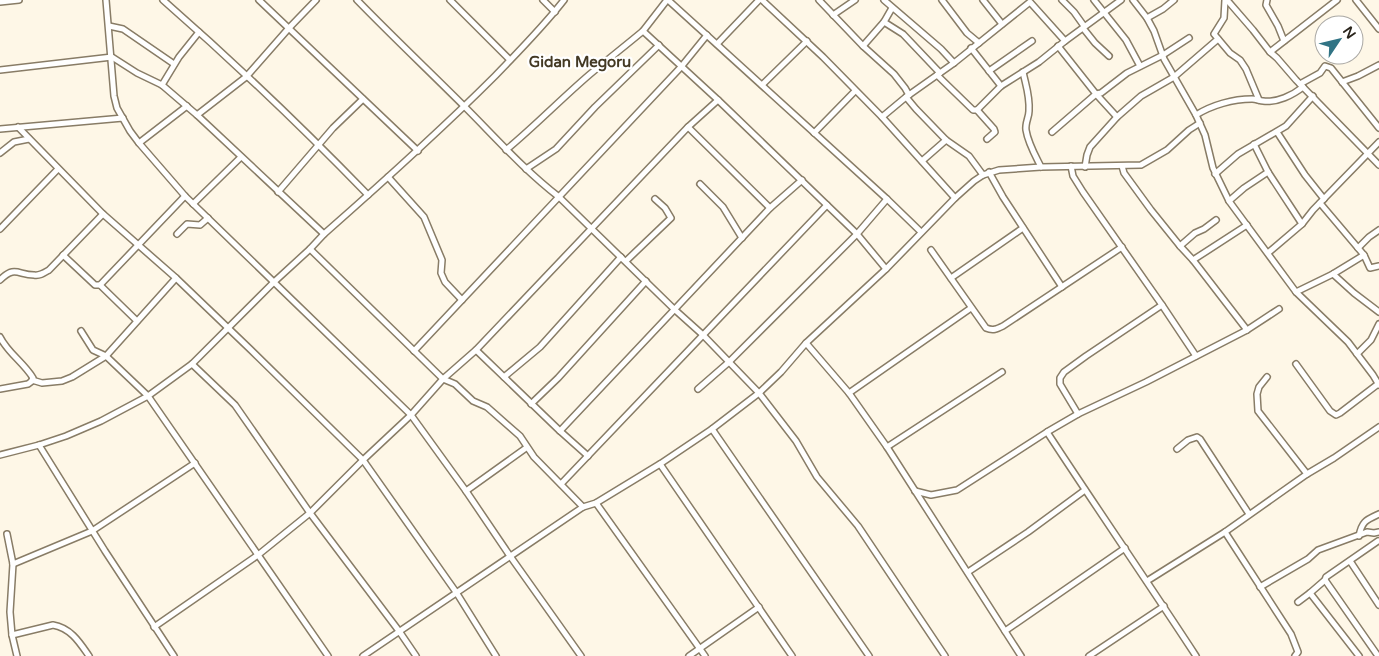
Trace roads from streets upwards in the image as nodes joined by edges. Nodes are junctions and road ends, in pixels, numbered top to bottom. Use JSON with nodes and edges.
{"nodes":[{"id":1,"x":19,"y":0,"type":"edge"},
{"id":2,"x":106,"y":0,"type":"edge"},
{"id":3,"x":163,"y":0,"type":"edge"},
{"id":4,"x":260,"y":0,"type":"edge"},
{"id":5,"x":316,"y":0,"type":"edge"},
{"id":6,"x":356,"y":0,"type":"edge"},
{"id":7,"x":543,"y":0,"type":"edge"},
{"id":8,"x":564,"y":0,"type":"edge"},
{"id":9,"x":668,"y":0,"type":"edge"},
{"id":10,"x":761,"y":0,"type":"edge"},
{"id":11,"x":819,"y":0,"type":"edge"},
{"id":12,"x":855,"y":0,"type":"edge"},
{"id":13,"x":884,"y":0,"type":"edge"},
{"id":14,"x":942,"y":0,"type":"edge"},
{"id":15,"x":983,"y":0,"type":"edge"},
{"id":16,"x":1062,"y":0,"type":"edge"},
{"id":17,"x":1094,"y":0,"type":"edge"},
{"id":18,"x":1121,"y":0,"type":"edge"},
{"id":19,"x":1133,"y":0,"type":"edge"},
{"id":20,"x":1174,"y":0,"type":"edge"},
{"id":21,"x":1226,"y":0,"type":"edge"},
{"id":22,"x":1267,"y":0,"type":"edge"},
{"id":23,"x":1336,"y":0,"type":"edge"},
{"id":24,"x":1356,"y":0,"type":"edge"},
{"id":25,"x":451,"y":1,"type":"edge"},
{"id":26,"x":0,"y":2,"type":"edge"},
{"id":27,"x":892,"y":8,"type":"junction"},
{"id":28,"x":555,"y":12,"type":"junction"},
{"id":29,"x":1104,"y":13,"type":"junction"},
{"id":30,"x":834,"y":16,"type":"junction"},
{"id":31,"x":1147,"y":18,"type":"junction"},
{"id":32,"x":884,"y":22,"type":"junction"},
{"id":33,"x":1002,"y":24,"type":"junction"},
{"id":34,"x":109,"y":26,"type":"junction"},
{"id":35,"x":1083,"y":27,"type":"junction"},
{"id":36,"x":289,"y":28,"type":"junction"},
{"id":37,"x":1379,"y":29,"type":"edge"},
{"id":38,"x":644,"y":31,"type":"junction"},
{"id":39,"x":199,"y":32,"type":"junction"},
{"id":40,"x":707,"y":35,"type":"junction"},
{"id":41,"x":1190,"y":38,"type":"dead end"},
{"id":42,"x":1218,"y":39,"type":"junction"},
{"id":43,"x":807,"y":40,"type":"junction"},
{"id":44,"x":1032,"y":41,"type":"dead end"},
{"id":45,"x":1065,"y":41,"type":"junction"},
{"id":46,"x":1284,"y":41,"type":"junction"},
{"id":47,"x":979,"y":43,"type":"junction"},
{"id":48,"x":718,"y":44,"type":"junction"},
{"id":49,"x":659,"y":45,"type":"junction"},
{"id":50,"x":863,"y":46,"type":"junction"},
{"id":51,"x":1058,"y":46,"type":"junction"},
{"id":52,"x":971,"y":48,"type":"junction"},
{"id":53,"x":1270,"y":52,"type":"junction"},
{"id":54,"x":1162,"y":54,"type":"junction"},
{"id":55,"x":1109,"y":56,"type":"dead end"},
{"id":56,"x":112,"y":57,"type":"junction"},
{"id":57,"x":510,"y":60,"type":"junction"},
{"id":58,"x":954,"y":63,"type":"junction"},
{"id":59,"x":174,"y":64,"type":"junction"},
{"id":60,"x":1379,"y":65,"type":"edge"},
{"id":61,"x":682,"y":66,"type":"junction"},
{"id":62,"x":1140,"y":66,"type":"junction"},
{"id":63,"x":0,"y":70,"type":"edge"},
{"id":64,"x":989,"y":71,"type":"junction"},
{"id":65,"x":1023,"y":72,"type":"junction"},
{"id":66,"x":938,"y":74,"type":"junction"},
{"id":67,"x":246,"y":77,"type":"junction"},
{"id":68,"x":1174,"y":77,"type":"junction"},
{"id":69,"x":1342,"y":82,"type":"junction"},
{"id":70,"x":162,"y":85,"type":"junction"},
{"id":71,"x":762,"y":85,"type":"junction"},
{"id":72,"x":1001,"y":86,"type":"junction"},
{"id":73,"x":1302,"y":86,"type":"junction"},
{"id":74,"x":855,"y":91,"type":"junction"},
{"id":75,"x":1096,"y":94,"type":"junction"},
{"id":76,"x":908,"y":96,"type":"junction"},
{"id":77,"x":1313,"y":96,"type":"junction"},
{"id":78,"x":363,"y":99,"type":"junction"},
{"id":79,"x":718,"y":100,"type":"junction"},
{"id":80,"x":1259,"y":100,"type":"junction"},
{"id":81,"x":187,"y":106,"type":"junction"},
{"id":82,"x":464,"y":107,"type":"junction"},
{"id":83,"x":976,"y":110,"type":"junction"},
{"id":84,"x":197,"y":115,"type":"junction"},
{"id":85,"x":1196,"y":115,"type":"junction"},
{"id":86,"x":882,"y":117,"type":"junction"},
{"id":87,"x":123,"y":118,"type":"junction"},
{"id":88,"x":1117,"y":118,"type":"junction"},
{"id":89,"x":1200,"y":123,"type":"junction"},
{"id":90,"x":18,"y":127,"type":"junction"},
{"id":91,"x":688,"y":127,"type":"junction"},
{"id":92,"x":1379,"y":128,"type":"edge"},
{"id":93,"x":0,"y":129,"type":"edge"},
{"id":94,"x":1052,"y":132,"type":"dead end"},
{"id":95,"x":1277,"y":132,"type":"junction"},
{"id":96,"x":814,"y":133,"type":"junction"},
{"id":97,"x":29,"y":139,"type":"junction"},
{"id":98,"x":987,"y":139,"type":"dead end"},
{"id":99,"x":946,"y":140,"type":"junction"},
{"id":100,"x":1379,"y":142,"type":"edge"},
{"id":101,"x":139,"y":143,"type":"junction"},
{"id":102,"x":319,"y":144,"type":"junction"},
{"id":103,"x":1254,"y":144,"type":"junction"},
{"id":104,"x":506,"y":150,"type":"junction"},
{"id":105,"x":418,"y":151,"type":"junction"},
{"id":106,"x":0,"y":153,"type":"edge"},
{"id":107,"x":1368,"y":153,"type":"junction"},
{"id":108,"x":241,"y":156,"type":"junction"},
{"id":109,"x":922,"y":161,"type":"junction"},
{"id":110,"x":1379,"y":165,"type":"edge"},
{"id":111,"x":1071,"y":166,"type":"junction"},
{"id":112,"x":1122,"y":166,"type":"junction"},
{"id":113,"x":1040,"y":167,"type":"junction"},
{"id":114,"x":1085,"y":167,"type":"junction"},
{"id":115,"x":58,"y":169,"type":"junction"},
{"id":116,"x":526,"y":169,"type":"junction"},
{"id":117,"x":989,"y":172,"type":"junction"},
{"id":118,"x":1268,"y":172,"type":"junction"},
{"id":119,"x":1215,"y":174,"type":"junction"},
{"id":120,"x":983,"y":175,"type":"junction"},
{"id":121,"x":388,"y":177,"type":"junction"},
{"id":122,"x":802,"y":180,"type":"junction"},
{"id":123,"x":700,"y":184,"type":"dead end"},
{"id":124,"x":278,"y":192,"type":"junction"},
{"id":125,"x":368,"y":195,"type":"junction"},
{"id":126,"x":185,"y":196,"type":"junction"},
{"id":127,"x":559,"y":197,"type":"junction"},
{"id":128,"x":955,"y":198,"type":"junction"},
{"id":129,"x":655,"y":199,"type":"dead end"},
{"id":130,"x":887,"y":199,"type":"junction"},
{"id":131,"x":1229,"y":201,"type":"junction"},
{"id":132,"x":1322,"y":201,"type":"junction"},
{"id":133,"x":194,"y":204,"type":"junction"},
{"id":134,"x":827,"y":205,"type":"junction"},
{"id":135,"x":770,"y":208,"type":"junction"},
{"id":136,"x":103,"y":214,"type":"junction"},
{"id":137,"x":208,"y":218,"type":"junction"},
{"id":138,"x":1216,"y":220,"type":"dead end"},
{"id":139,"x":1302,"y":224,"type":"junction"},
{"id":140,"x":1248,"y":225,"type":"junction"},
{"id":141,"x":1023,"y":228,"type":"junction"},
{"id":142,"x":0,"y":229,"type":"edge"},
{"id":143,"x":592,"y":229,"type":"junction"},
{"id":144,"x":1379,"y":230,"type":"edge"},
{"id":145,"x":921,"y":232,"type":"junction"},
{"id":146,"x":177,"y":234,"type":"dead end"},
{"id":147,"x":324,"y":234,"type":"junction"},
{"id":148,"x":856,"y":234,"type":"junction"},
{"id":149,"x":742,"y":238,"type":"junction"},
{"id":150,"x":138,"y":245,"type":"junction"},
{"id":151,"x":1180,"y":246,"type":"junction"},
{"id":152,"x":1122,"y":247,"type":"junction"},
{"id":153,"x":1358,"y":248,"type":"junction"},
{"id":154,"x":310,"y":249,"type":"junction"},
{"id":155,"x":931,"y":250,"type":"dead end"},
{"id":156,"x":1268,"y":253,"type":"junction"},
{"id":157,"x":63,"y":255,"type":"junction"},
{"id":158,"x":1364,"y":255,"type":"junction"},
{"id":159,"x":624,"y":259,"type":"junction"},
{"id":160,"x":1193,"y":260,"type":"junction"},
{"id":161,"x":1379,"y":266,"type":"edge"},
{"id":162,"x":886,"y":269,"type":"junction"},
{"id":163,"x":1333,"y":274,"type":"junction"},
{"id":164,"x":176,"y":278,"type":"junction"},
{"id":165,"x":951,"y":278,"type":"junction"},
{"id":166,"x":0,"y":280,"type":"edge"},
{"id":167,"x":646,"y":280,"type":"junction"},
{"id":168,"x":274,"y":282,"type":"junction"},
{"id":169,"x":100,"y":286,"type":"junction"},
{"id":170,"x":1062,"y":287,"type":"junction"},
{"id":171,"x":1296,"y":292,"type":"junction"},
{"id":172,"x":462,"y":300,"type":"junction"},
{"id":173,"x":1162,"y":305,"type":"junction"},
{"id":174,"x":971,"y":308,"type":"junction"},
{"id":175,"x":674,"y":309,"type":"junction"},
{"id":176,"x":1279,"y":309,"type":"dead end"},
{"id":177,"x":1379,"y":312,"type":"edge"},
{"id":178,"x":137,"y":321,"type":"junction"},
{"id":179,"x":1379,"y":324,"type":"edge"},
{"id":180,"x":228,"y":328,"type":"junction"},
{"id":181,"x":1247,"y":330,"type":"junction"},
{"id":182,"x":81,"y":331,"type":"dead end"},
{"id":183,"x":703,"y":335,"type":"junction"},
{"id":184,"x":0,"y":337,"type":"edge"},
{"id":185,"x":806,"y":343,"type":"junction"},
{"id":186,"x":476,"y":350,"type":"junction"},
{"id":187,"x":414,"y":351,"type":"junction"},
{"id":188,"x":1357,"y":354,"type":"junction"},
{"id":189,"x":106,"y":356,"type":"junction"},
{"id":190,"x":1196,"y":356,"type":"junction"},
{"id":191,"x":729,"y":362,"type":"junction"},
{"id":192,"x":192,"y":364,"type":"junction"},
{"id":193,"x":1296,"y":364,"type":"dead end"},
{"id":194,"x":1002,"y":372,"type":"dead end"},
{"id":195,"x":504,"y":377,"type":"junction"},
{"id":196,"x":1267,"y":377,"type":"dead end"},
{"id":197,"x":443,"y":379,"type":"junction"},
{"id":198,"x":32,"y":380,"type":"junction"},
{"id":199,"x":1379,"y":385,"type":"edge"},
{"id":200,"x":0,"y":389,"type":"edge"},
{"id":201,"x":698,"y":389,"type":"dead end"},
{"id":202,"x":759,"y":393,"type":"junction"},
{"id":203,"x":849,"y":393,"type":"junction"},
{"id":204,"x":148,"y":396,"type":"junction"},
{"id":205,"x":531,"y":404,"type":"junction"},
{"id":206,"x":1078,"y":414,"type":"junction"},
{"id":207,"x":411,"y":415,"type":"junction"},
{"id":208,"x":1379,"y":427,"type":"edge"},
{"id":209,"x":712,"y":429,"type":"junction"},
{"id":210,"x":560,"y":431,"type":"junction"},
{"id":211,"x":1047,"y":432,"type":"junction"},
{"id":212,"x":39,"y":445,"type":"junction"},
{"id":213,"x":886,"y":447,"type":"junction"},
{"id":214,"x":526,"y":448,"type":"junction"},
{"id":215,"x":1177,"y":449,"type":"dead end"},
{"id":216,"x":0,"y":455,"type":"edge"},
{"id":217,"x":588,"y":456,"type":"junction"},
{"id":218,"x":363,"y":460,"type":"junction"},
{"id":219,"x":195,"y":464,"type":"junction"},
{"id":220,"x":660,"y":464,"type":"junction"},
{"id":221,"x":1307,"y":474,"type":"junction"},
{"id":222,"x":561,"y":484,"type":"junction"},
{"id":223,"x":1085,"y":490,"type":"junction"},
{"id":224,"x":466,"y":491,"type":"junction"},
{"id":225,"x":915,"y":491,"type":"junction"},
{"id":226,"x":596,"y":503,"type":"junction"},
{"id":227,"x":584,"y":507,"type":"junction"},
{"id":228,"x":310,"y":513,"type":"junction"},
{"id":229,"x":1249,"y":514,"type":"junction"},
{"id":230,"x":1379,"y":514,"type":"edge"},
{"id":231,"x":92,"y":531,"type":"junction"},
{"id":232,"x":1225,"y":532,"type":"junction"},
{"id":233,"x":1377,"y":533,"type":"edge"},
{"id":234,"x":7,"y":534,"type":"dead end"},
{"id":235,"x":1359,"y":536,"type":"junction"},
{"id":236,"x":1378,"y":542,"type":"edge"},
{"id":237,"x":1125,"y":548,"type":"junction"},
{"id":238,"x":258,"y":555,"type":"junction"},
{"id":239,"x":510,"y":556,"type":"junction"},
{"id":240,"x":1350,"y":561,"type":"junction"},
{"id":241,"x":13,"y":564,"type":"junction"},
{"id":242,"x":968,"y":572,"type":"junction"},
{"id":243,"x":1325,"y":580,"type":"junction"},
{"id":244,"x":1147,"y":581,"type":"junction"},
{"id":245,"x":1260,"y":586,"type":"junction"},
{"id":246,"x":456,"y":592,"type":"junction"},
{"id":247,"x":1310,"y":593,"type":"junction"},
{"id":248,"x":1298,"y":602,"type":"dead end"},
{"id":249,"x":1379,"y":605,"type":"edge"},
{"id":250,"x":1164,"y":606,"type":"junction"},
{"id":251,"x":759,"y":607,"type":"junction"},
{"id":252,"x":154,"y":627,"type":"junction"},
{"id":253,"x":399,"y":631,"type":"junction"},
{"id":254,"x":1005,"y":631,"type":"junction"},
{"id":255,"x":12,"y":635,"type":"junction"},
{"id":256,"x":700,"y":649,"type":"junction"},
{"id":257,"x":17,"y":656,"type":"edge"},
{"id":258,"x":89,"y":656,"type":"edge"},
{"id":259,"x":174,"y":656,"type":"edge"},
{"id":260,"x":328,"y":656,"type":"edge"},
{"id":261,"x":363,"y":656,"type":"edge"},
{"id":262,"x":416,"y":656,"type":"edge"},
{"id":263,"x":496,"y":656,"type":"edge"},
{"id":264,"x":581,"y":656,"type":"edge"},
{"id":265,"x":690,"y":656,"type":"edge"},
{"id":266,"x":705,"y":656,"type":"edge"},
{"id":267,"x":792,"y":656,"type":"edge"},
{"id":268,"x":870,"y":656,"type":"edge"},
{"id":269,"x":945,"y":656,"type":"edge"},
{"id":270,"x":1021,"y":656,"type":"edge"},
{"id":271,"x":1089,"y":656,"type":"edge"},
{"id":272,"x":1196,"y":656,"type":"edge"},
{"id":273,"x":1296,"y":656,"type":"edge"},
{"id":274,"x":1359,"y":656,"type":"edge"},
{"id":275,"x":1378,"y":656,"type":"edge"}],
"edges":[{"from":1,"to":26,"type":"street"},
{"from":2,"to":34,"type":"street"},
{"from":3,"to":39,"type":"street"},
{"from":4,"to":36,"type":"street"},
{"from":5,"to":36,"type":"street"},
{"from":6,"to":82,"type":"street"},
{"from":7,"to":28,"type":"street"},
{"from":8,"to":28,"type":"street"},
{"from":9,"to":38,"type":"street"},
{"from":9,"to":40,"type":"street"},
{"from":10,"to":43,"type":"street"},
{"from":10,"to":48,"type":"street"},
{"from":11,"to":30,"type":"street"},
{"from":12,"to":30,"type":"street"},
{"from":13,"to":27,"type":"street"},
{"from":14,"to":47,"type":"street"},
{"from":15,"to":33,"type":"street"},
{"from":16,"to":35,"type":"street"},
{"from":17,"to":29,"type":"street"},
{"from":18,"to":29,"type":"street"},
{"from":19,"to":31,"type":"street"},
{"from":20,"to":31,"type":"street"},
{"from":21,"to":42,"type":"street"},
{"from":21,"to":53,"type":"street"},
{"from":22,"to":46,"type":"street"},
{"from":23,"to":46,"type":"street"},
{"from":24,"to":37,"type":"street"},
{"from":25,"to":57,"type":"street"},
{"from":27,"to":32,"type":"street"},
{"from":27,"to":58,"type":"street"},
{"from":28,"to":57,"type":"street"},
{"from":29,"to":35,"type":"street"},
{"from":29,"to":62,"type":"street"},
{"from":30,"to":50,"type":"street"},
{"from":31,"to":54,"type":"street"},
{"from":32,"to":50,"type":"street"},
{"from":32,"to":66,"type":"street"},
{"from":33,"to":45,"type":"street"},
{"from":33,"to":47,"type":"street"},
{"from":34,"to":56,"type":"street"},
{"from":34,"to":59,"type":"street"},
{"from":35,"to":45,"type":"street"},
{"from":35,"to":55,"type":"street"},
{"from":36,"to":67,"type":"street"},
{"from":36,"to":78,"type":"street"},
{"from":38,"to":49,"type":"street"},
{"from":38,"to":104,"type":"street"},
{"from":39,"to":59,"type":"street"},
{"from":39,"to":67,"type":"street"},
{"from":40,"to":48,"type":"street"},
{"from":40,"to":61,"type":"street"},
{"from":41,"to":54,"type":"street"},
{"from":42,"to":68,"type":"street"},
{"from":42,"to":80,"type":"street"},
{"from":43,"to":71,"type":"street"},
{"from":43,"to":74,"type":"street"},
{"from":44,"to":64,"type":"street"},
{"from":45,"to":51,"type":"street"},
{"from":46,"to":53,"type":"street"},
{"from":47,"to":52,"type":"street"},
{"from":48,"to":71,"type":"street"},
{"from":49,"to":61,"type":"street"},
{"from":49,"to":116,"type":"street"},
{"from":50,"to":76,"type":"street"},
{"from":51,"to":65,"type":"street"},
{"from":51,"to":75,"type":"street"},
{"from":52,"to":58,"type":"street"},
{"from":52,"to":64,"type":"street"},
{"from":53,"to":73,"type":"street"},
{"from":54,"to":62,"type":"street"},
{"from":54,"to":68,"type":"street"},
{"from":56,"to":63,"type":"street"},
{"from":56,"to":70,"type":"street"},
{"from":56,"to":87,"type":"street"},
{"from":57,"to":82,"type":"street"},
{"from":58,"to":66,"type":"street"},
{"from":59,"to":70,"type":"street"},
{"from":60,"to":69,"type":"street"},
{"from":61,"to":79,"type":"street"},
{"from":61,"to":127,"type":"street"},
{"from":62,"to":75,"type":"street"},
{"from":64,"to":72,"type":"street"},
{"from":65,"to":72,"type":"street"},
{"from":65,"to":113,"type":"street"},
{"from":66,"to":76,"type":"street"},
{"from":66,"to":83,"type":"street"},
{"from":67,"to":84,"type":"street"},
{"from":67,"to":102,"type":"street"},
{"from":68,"to":85,"type":"street"},
{"from":68,"to":88,"type":"street"},
{"from":69,"to":73,"type":"street"},
{"from":69,"to":92,"type":"street"},
{"from":70,"to":81,"type":"street"},
{"from":71,"to":96,"type":"street"},
{"from":72,"to":83,"type":"street"},
{"from":73,"to":77,"type":"street"},
{"from":73,"to":80,"type":"street"},
{"from":74,"to":86,"type":"street"},
{"from":74,"to":96,"type":"street"},
{"from":75,"to":88,"type":"street"},
{"from":75,"to":94,"type":"street"},
{"from":76,"to":86,"type":"street"},
{"from":76,"to":99,"type":"street"},
{"from":77,"to":95,"type":"street"},
{"from":77,"to":107,"type":"street"},
{"from":78,"to":102,"type":"street"},
{"from":78,"to":105,"type":"street"},
{"from":79,"to":91,"type":"street"},
{"from":79,"to":122,"type":"street"},
{"from":80,"to":85,"type":"street"},
{"from":81,"to":84,"type":"street"},
{"from":81,"to":101,"type":"street"},
{"from":82,"to":104,"type":"street"},
{"from":82,"to":105,"type":"street"},
{"from":83,"to":98,"type":"street"},
{"from":84,"to":108,"type":"street"},
{"from":85,"to":89,"type":"street"},
{"from":86,"to":109,"type":"street"},
{"from":87,"to":90,"type":"street"},
{"from":87,"to":101,"type":"street"},
{"from":88,"to":114,"type":"street"},
{"from":89,"to":112,"type":"street"},
{"from":89,"to":119,"type":"street"},
{"from":90,"to":93,"type":"street"},
{"from":90,"to":97,"type":"street"},
{"from":91,"to":135,"type":"street"},
{"from":91,"to":143,"type":"street"},
{"from":95,"to":103,"type":"street"},
{"from":95,"to":132,"type":"street"},
{"from":96,"to":130,"type":"street"},
{"from":97,"to":106,"type":"street"},
{"from":97,"to":115,"type":"street"},
{"from":99,"to":109,"type":"street"},
{"from":99,"to":120,"type":"street"},
{"from":100,"to":107,"type":"street"},
{"from":101,"to":126,"type":"street"},
{"from":102,"to":124,"type":"street"},
{"from":102,"to":125,"type":"street"},
{"from":103,"to":118,"type":"street"},
{"from":103,"to":119,"type":"street"},
{"from":104,"to":116,"type":"street"},
{"from":105,"to":121,"type":"street"},
{"from":107,"to":110,"type":"street"},
{"from":107,"to":132,"type":"street"},
{"from":108,"to":124,"type":"street"},
{"from":108,"to":133,"type":"street"},
{"from":109,"to":128,"type":"street"},
{"from":111,"to":113,"type":"street"},
{"from":111,"to":114,"type":"street"},
{"from":111,"to":152,"type":"street"},
{"from":112,"to":114,"type":"street"},
{"from":112,"to":151,"type":"street"},
{"from":113,"to":117,"type":"street"},
{"from":115,"to":136,"type":"street"},
{"from":115,"to":142,"type":"street"},
{"from":116,"to":127,"type":"street"},
{"from":117,"to":120,"type":"street"},
{"from":117,"to":141,"type":"street"},
{"from":118,"to":131,"type":"street"},
{"from":118,"to":139,"type":"street"},
{"from":119,"to":131,"type":"street"},
{"from":120,"to":128,"type":"street"},
{"from":121,"to":125,"type":"street"},
{"from":121,"to":172,"type":"street"},
{"from":122,"to":134,"type":"street"},
{"from":122,"to":135,"type":"street"},
{"from":123,"to":149,"type":"street"},
{"from":124,"to":147,"type":"street"},
{"from":125,"to":147,"type":"street"},
{"from":126,"to":133,"type":"street"},
{"from":126,"to":150,"type":"street"},
{"from":127,"to":143,"type":"street"},
{"from":127,"to":172,"type":"street"},
{"from":128,"to":145,"type":"street"},
{"from":129,"to":159,"type":"street"},
{"from":130,"to":145,"type":"street"},
{"from":130,"to":148,"type":"street"},
{"from":131,"to":140,"type":"street"},
{"from":132,"to":139,"type":"street"},
{"from":132,"to":153,"type":"street"},
{"from":133,"to":137,"type":"street"},
{"from":134,"to":148,"type":"street"},
{"from":134,"to":183,"type":"street"},
{"from":135,"to":149,"type":"street"},
{"from":136,"to":150,"type":"street"},
{"from":136,"to":157,"type":"street"},
{"from":137,"to":146,"type":"street"},
{"from":137,"to":168,"type":"street"},
{"from":138,"to":151,"type":"street"},
{"from":139,"to":156,"type":"street"},
{"from":140,"to":156,"type":"street"},
{"from":140,"to":160,"type":"street"},
{"from":141,"to":165,"type":"street"},
{"from":141,"to":170,"type":"street"},
{"from":143,"to":159,"type":"street"},
{"from":143,"to":186,"type":"street"},
{"from":144,"to":153,"type":"street"},
{"from":145,"to":162,"type":"street"},
{"from":147,"to":154,"type":"street"},
{"from":148,"to":162,"type":"street"},
{"from":148,"to":191,"type":"street"},
{"from":149,"to":175,"type":"street"},
{"from":150,"to":164,"type":"street"},
{"from":150,"to":169,"type":"street"},
{"from":151,"to":160,"type":"street"},
{"from":152,"to":170,"type":"street"},
{"from":152,"to":173,"type":"street"},
{"from":153,"to":158,"type":"street"},
{"from":154,"to":168,"type":"street"},
{"from":154,"to":187,"type":"street"},
{"from":155,"to":165,"type":"street"},
{"from":156,"to":171,"type":"street"},
{"from":157,"to":166,"type":"street"},
{"from":157,"to":169,"type":"street"},
{"from":158,"to":161,"type":"street"},
{"from":158,"to":163,"type":"street"},
{"from":159,"to":167,"type":"street"},
{"from":159,"to":195,"type":"street"},
{"from":160,"to":181,"type":"street"},
{"from":162,"to":185,"type":"street"},
{"from":163,"to":171,"type":"street"},
{"from":163,"to":177,"type":"street"},
{"from":164,"to":178,"type":"street"},
{"from":164,"to":180,"type":"street"},
{"from":165,"to":174,"type":"street"},
{"from":167,"to":175,"type":"street"},
{"from":167,"to":205,"type":"street"},
{"from":168,"to":180,"type":"street"},
{"from":168,"to":207,"type":"street"},
{"from":169,"to":178,"type":"street"},
{"from":170,"to":174,"type":"street"},
{"from":171,"to":188,"type":"street"},
{"from":172,"to":187,"type":"street"},
{"from":173,"to":190,"type":"street"},
{"from":173,"to":206,"type":"street"},
{"from":174,"to":203,"type":"street"},
{"from":175,"to":183,"type":"street"},
{"from":175,"to":210,"type":"street"},
{"from":176,"to":181,"type":"street"},
{"from":178,"to":189,"type":"street"},
{"from":179,"to":188,"type":"street"},
{"from":180,"to":192,"type":"street"},
{"from":180,"to":218,"type":"street"},
{"from":181,"to":190,"type":"street"},
{"from":182,"to":189,"type":"street"},
{"from":183,"to":191,"type":"street"},
{"from":183,"to":217,"type":"street"},
{"from":184,"to":198,"type":"street"},
{"from":185,"to":202,"type":"street"},
{"from":185,"to":203,"type":"street"},
{"from":186,"to":195,"type":"street"},
{"from":186,"to":197,"type":"street"},
{"from":187,"to":197,"type":"street"},
{"from":188,"to":199,"type":"street"},
{"from":189,"to":198,"type":"street"},
{"from":189,"to":204,"type":"street"},
{"from":190,"to":206,"type":"street"},
{"from":191,"to":201,"type":"street"},
{"from":191,"to":202,"type":"street"},
{"from":192,"to":204,"type":"street"},
{"from":192,"to":228,"type":"street"},
{"from":193,"to":199,"type":"street"},
{"from":194,"to":213,"type":"street"},
{"from":195,"to":205,"type":"street"},
{"from":196,"to":221,"type":"street"},
{"from":197,"to":207,"type":"street"},
{"from":197,"to":214,"type":"street"},
{"from":198,"to":200,"type":"street"},
{"from":202,"to":209,"type":"street"},
{"from":202,"to":269,"type":"street"},
{"from":203,"to":213,"type":"street"},
{"from":204,"to":212,"type":"street"},
{"from":204,"to":219,"type":"street"},
{"from":205,"to":210,"type":"street"},
{"from":206,"to":211,"type":"street"},
{"from":207,"to":218,"type":"street"},
{"from":207,"to":224,"type":"street"},
{"from":208,"to":221,"type":"street"},
{"from":209,"to":220,"type":"street"},
{"from":209,"to":268,"type":"street"},
{"from":210,"to":217,"type":"street"},
{"from":211,"to":223,"type":"street"},
{"from":211,"to":225,"type":"street"},
{"from":212,"to":216,"type":"street"},
{"from":212,"to":231,"type":"street"},
{"from":213,"to":225,"type":"street"},
{"from":214,"to":222,"type":"street"},
{"from":214,"to":224,"type":"street"},
{"from":215,"to":229,"type":"street"},
{"from":217,"to":222,"type":"street"},
{"from":218,"to":228,"type":"street"},
{"from":218,"to":246,"type":"street"},
{"from":219,"to":231,"type":"street"},
{"from":219,"to":238,"type":"street"},
{"from":220,"to":226,"type":"street"},
{"from":220,"to":251,"type":"street"},
{"from":221,"to":229,"type":"street"},
{"from":222,"to":227,"type":"street"},
{"from":223,"to":237,"type":"street"},
{"from":223,"to":242,"type":"street"},
{"from":224,"to":239,"type":"street"},
{"from":225,"to":242,"type":"street"},
{"from":226,"to":227,"type":"street"},
{"from":226,"to":256,"type":"street"},
{"from":227,"to":239,"type":"street"},
{"from":228,"to":238,"type":"street"},
{"from":228,"to":253,"type":"street"},
{"from":229,"to":232,"type":"street"},
{"from":230,"to":235,"type":"street"},
{"from":231,"to":241,"type":"street"},
{"from":231,"to":252,"type":"street"},
{"from":232,"to":244,"type":"street"},
{"from":232,"to":245,"type":"street"},
{"from":233,"to":235,"type":"street"},
{"from":233,"to":236,"type":"street"},
{"from":234,"to":241,"type":"street"},
{"from":235,"to":245,"type":"street"},
{"from":236,"to":240,"type":"street"},
{"from":237,"to":244,"type":"street"},
{"from":237,"to":254,"type":"street"},
{"from":238,"to":252,"type":"street"},
{"from":238,"to":260,"type":"street"},
{"from":239,"to":246,"type":"street"},
{"from":239,"to":264,"type":"street"},
{"from":240,"to":243,"type":"street"},
{"from":240,"to":249,"type":"street"},
{"from":241,"to":255,"type":"street"},
{"from":242,"to":254,"type":"street"},
{"from":243,"to":247,"type":"street"},
{"from":243,"to":275,"type":"street"},
{"from":244,"to":250,"type":"street"},
{"from":245,"to":273,"type":"street"},
{"from":246,"to":253,"type":"street"},
{"from":246,"to":263,"type":"street"},
{"from":247,"to":248,"type":"street"},
{"from":247,"to":274,"type":"street"},
{"from":250,"to":271,"type":"street"},
{"from":250,"to":272,"type":"street"},
{"from":251,"to":256,"type":"street"},
{"from":251,"to":267,"type":"street"},
{"from":252,"to":259,"type":"street"},
{"from":253,"to":261,"type":"street"},
{"from":253,"to":262,"type":"street"},
{"from":254,"to":270,"type":"street"},
{"from":255,"to":257,"type":"street"},
{"from":255,"to":258,"type":"street"},
{"from":256,"to":265,"type":"street"},
{"from":256,"to":266,"type":"street"}]}
